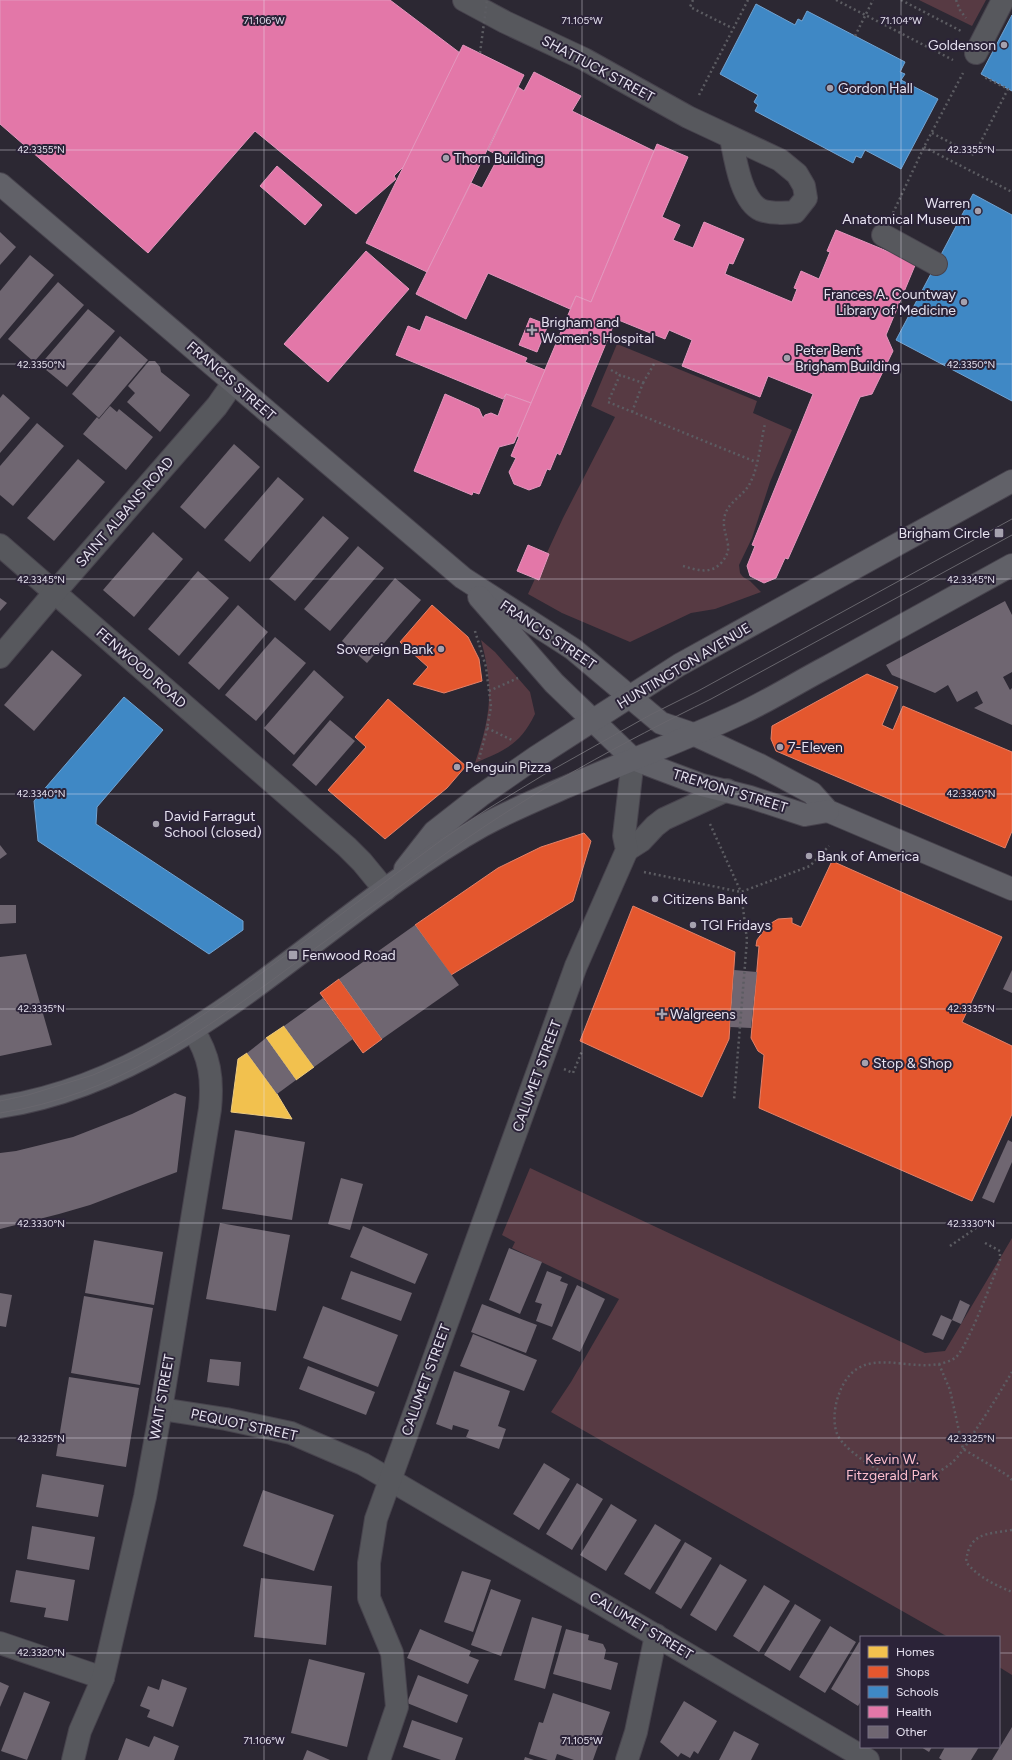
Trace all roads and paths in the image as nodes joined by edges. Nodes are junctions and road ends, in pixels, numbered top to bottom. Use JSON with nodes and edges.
{"nodes":[{"id":1,"x":464,"y":0,"type":"edge"},
{"id":2,"x":487,"y":0,"type":"edge"},
{"id":3,"x":693,"y":0,"type":"edge"},
{"id":4,"x":748,"y":0,"type":"edge"},
{"id":5,"x":836,"y":0,"type":"edge"},
{"id":6,"x":873,"y":0,"type":"edge"},
{"id":7,"x":901,"y":0,"type":"edge"},
{"id":8,"x":956,"y":0,"type":"edge"},
{"id":9,"x":1003,"y":0,"type":"edge"},
{"id":10,"x":866,"y":15,"type":"junction"},
{"id":11,"x":965,"y":17,"type":"dead end"},
{"id":12,"x":732,"y":28,"type":"junction"},
{"id":13,"x":855,"y":36,"type":"dead end"},
{"id":14,"x":480,"y":53,"type":"dead end"},
{"id":15,"x":971,"y":57,"type":"junction"},
{"id":16,"x":980,"y":74,"type":"dead end"},
{"id":17,"x":688,"y":117,"type":"junction"},
{"id":18,"x":932,"y":133,"type":"junction"},
{"id":19,"x":731,"y":138,"type":"dead end"},
{"id":20,"x":924,"y":147,"type":"junction"},
{"id":21,"x":0,"y":184,"type":"edge"},
{"id":22,"x":1012,"y":192,"type":"edge"},
{"id":23,"x":883,"y":235,"type":"joint"},
{"id":24,"x":936,"y":264,"type":"dead end"},
{"id":25,"x":654,"y":364,"type":"dead end"},
{"id":26,"x":611,"y":370,"type":"dead end"},
{"id":27,"x":620,"y":375,"type":"junction"},
{"id":28,"x":233,"y":383,"type":"junction"},
{"id":29,"x":643,"y":383,"type":"junction"},
{"id":30,"x":632,"y":412,"type":"junction"},
{"id":31,"x":765,"y":424,"type":"dead end"},
{"id":32,"x":756,"y":462,"type":"junction"},
{"id":33,"x":1012,"y":481,"type":"edge"},
{"id":34,"x":0,"y":545,"type":"edge"},
{"id":35,"x":1012,"y":565,"type":"edge"},
{"id":36,"x":683,"y":566,"type":"dead end"},
{"id":37,"x":463,"y":578,"type":"junction"},
{"id":38,"x":55,"y":592,"type":"junction"},
{"id":39,"x":475,"y":631,"type":"dead end"},
{"id":40,"x":0,"y":657,"type":"edge"},
{"id":41,"x":519,"y":678,"type":"dead end"},
{"id":42,"x":489,"y":691,"type":"junction"},
{"id":43,"x":630,"y":697,"type":"junction"},
{"id":44,"x":595,"y":720,"type":"junction"},
{"id":45,"x":487,"y":728,"type":"junction"},
{"id":46,"x":693,"y":734,"type":"junction"},
{"id":47,"x":514,"y":741,"type":"dead end"},
{"id":48,"x":479,"y":759,"type":"dead end"},
{"id":49,"x":633,"y":759,"type":"junction"},
{"id":50,"x":727,"y":790,"type":"junction"},
{"id":51,"x":828,"y":811,"type":"junction"},
{"id":52,"x":708,"y":820,"type":"dead end"},
{"id":53,"x":829,"y":846,"type":"dead end"},
{"id":54,"x":627,"y":850,"type":"junction"},
{"id":55,"x":639,"y":871,"type":"dead end"},
{"id":56,"x":1012,"y":889,"type":"edge"},
{"id":57,"x":385,"y":890,"type":"junction"},
{"id":58,"x":741,"y":892,"type":"junction"},
{"id":59,"x":193,"y":1030,"type":"junction"},
{"id":60,"x":582,"y":1051,"type":"dead end"},
{"id":61,"x":573,"y":1073,"type":"dead end"},
{"id":62,"x":734,"y":1100,"type":"dead end"},
{"id":63,"x":0,"y":1107,"type":"edge"},
{"id":64,"x":979,"y":1226,"type":"dead end"},
{"id":65,"x":985,"y":1243,"type":"dead end"},
{"id":66,"x":950,"y":1246,"type":"dead end"},
{"id":67,"x":939,"y":1364,"type":"junction"},
{"id":68,"x":1012,"y":1372,"type":"edge"},
{"id":69,"x":161,"y":1409,"type":"junction"},
{"id":70,"x":963,"y":1449,"type":"junction"},
{"id":71,"x":390,"y":1479,"type":"junction"},
{"id":72,"x":1012,"y":1480,"type":"edge"},
{"id":73,"x":1012,"y":1530,"type":"edge"},
{"id":74,"x":1012,"y":1592,"type":"edge"},
{"id":75,"x":656,"y":1635,"type":"junction"},
{"id":76,"x":0,"y":1644,"type":"edge"},
{"id":77,"x":104,"y":1678,"type":"junction"},
{"id":78,"x":73,"y":1760,"type":"edge"},
{"id":79,"x":379,"y":1760,"type":"edge"},
{"id":80,"x":627,"y":1760,"type":"edge"},
{"id":81,"x":868,"y":1760,"type":"edge"}],
"edges":[{"from":1,"to":17,"type":"street","name":"SHATTUCK STREET"},
{"from":2,"to":14,"type":"path","bridge":true},
{"from":3,"to":12,"type":"path"},
{"from":4,"to":12,"type":"path"},
{"from":5,"to":10,"type":"path"},
{"from":6,"to":10,"type":"path"},
{"from":7,"to":15,"type":"path"},
{"from":8,"to":11,"type":"path"},
{"from":9,"to":15,"type":"street"},
{"from":10,"to":13,"type":"path"},
{"from":10,"to":15,"type":"path"},
{"from":12,"to":17,"type":"path"},
{"from":15,"to":18,"type":"path"},
{"from":16,"to":18,"type":"path"},
{"from":17,"to":19,"type":"street","name":"SHATTUCK STREET"},
{"from":18,"to":20,"type":"path"},
{"from":20,"to":22,"type":"path"},
{"from":20,"to":23,"type":"path"},
{"from":21,"to":28,"type":"main road","name":"FRANCIS STREET"},
{"from":23,"to":24,"type":"street"},
{"from":25,"to":29,"type":"path"},
{"from":26,"to":27,"type":"path"},
{"from":27,"to":29,"type":"path"},
{"from":27,"to":30,"type":"path"},
{"from":28,"to":37,"type":"main road","name":"FRANCIS STREET"},
{"from":28,"to":38,"type":"street","name":"SAINT ALBANS ROAD"},
{"from":29,"to":30,"type":"path"},
{"from":30,"to":32,"type":"path"},
{"from":31,"to":32,"type":"path"},
{"from":32,"to":36,"type":"path"},
{"from":33,"to":43,"type":"main road","name":"HUNTINGTON AVENUE"},
{"from":34,"to":38,"type":"street","name":"FENWOOD ROAD"},
{"from":35,"to":46,"type":"main road","name":"HUNTINGTON AVENUE"},
{"from":37,"to":43,"type":"main road","name":"FRANCIS STREET"},
{"from":37,"to":44,"type":"main road","name":"FRANCIS STREET"},
{"from":38,"to":40,"type":"street","name":"SAINT ALBANS ROAD"},
{"from":38,"to":57,"type":"street","name":"FENWOOD ROAD"},
{"from":39,"to":42,"type":"path"},
{"from":41,"to":42,"type":"path"},
{"from":42,"to":45,"type":"path"},
{"from":43,"to":44,"type":"main road","name":"HUNTINGTON AVENUE"},
{"from":43,"to":46,"type":"main road","name":"FRANCIS STREET"},
{"from":44,"to":49,"type":"main road","name":"FRANCIS STREET"},
{"from":44,"to":57,"type":"main road","name":"HUNTINGTON AVENUE"},
{"from":45,"to":47,"type":"path"},
{"from":45,"to":48,"type":"path"},
{"from":46,"to":49,"type":"main road","name":"HUNTINGTON AVENUE"},
{"from":46,"to":51,"type":"main road","name":"TREMONT STREET"},
{"from":49,"to":50,"type":"main road","name":"TREMONT STREET"},
{"from":49,"to":54,"type":"street"},
{"from":49,"to":57,"type":"main road","name":"HUNTINGTON AVENUE"},
{"from":50,"to":51,"type":"main road","name":"TREMONT STREET"},
{"from":50,"to":54,"type":"street"},
{"from":51,"to":56,"type":"main road","name":"TREMONT STREET"},
{"from":52,"to":58,"type":"path"},
{"from":53,"to":58,"type":"path"},
{"from":54,"to":71,"type":"street","name":"CALUMET STREET"},
{"from":55,"to":58,"type":"path"},
{"from":57,"to":59,"type":"main road","name":"HUNTINGTON AVENUE"},
{"from":58,"to":62,"type":"path"},
{"from":59,"to":63,"type":"main road","name":"HUNTINGTON AVENUE"},
{"from":59,"to":69,"type":"street","name":"WAIT STREET"},
{"from":60,"to":61,"type":"path"},
{"from":64,"to":66,"type":"path"},
{"from":65,"to":67,"type":"path"},
{"from":67,"to":70,"type":"path"},
{"from":67,"to":70,"type":"path"},
{"from":68,"to":70,"type":"path"},
{"from":69,"to":71,"type":"street","name":"PEQUOT STREET"},
{"from":69,"to":77,"type":"street","name":"WAIT STREET"},
{"from":70,"to":72,"type":"path"},
{"from":71,"to":75,"type":"street","name":"CALUMET STREET"},
{"from":71,"to":79,"type":"street"},
{"from":73,"to":74,"type":"path"},
{"from":75,"to":80,"type":"street"},
{"from":75,"to":81,"type":"street","name":"CALUMET STREET"},
{"from":76,"to":77,"type":"street"},
{"from":77,"to":78,"type":"street","name":"WAIT STREET"}]}
